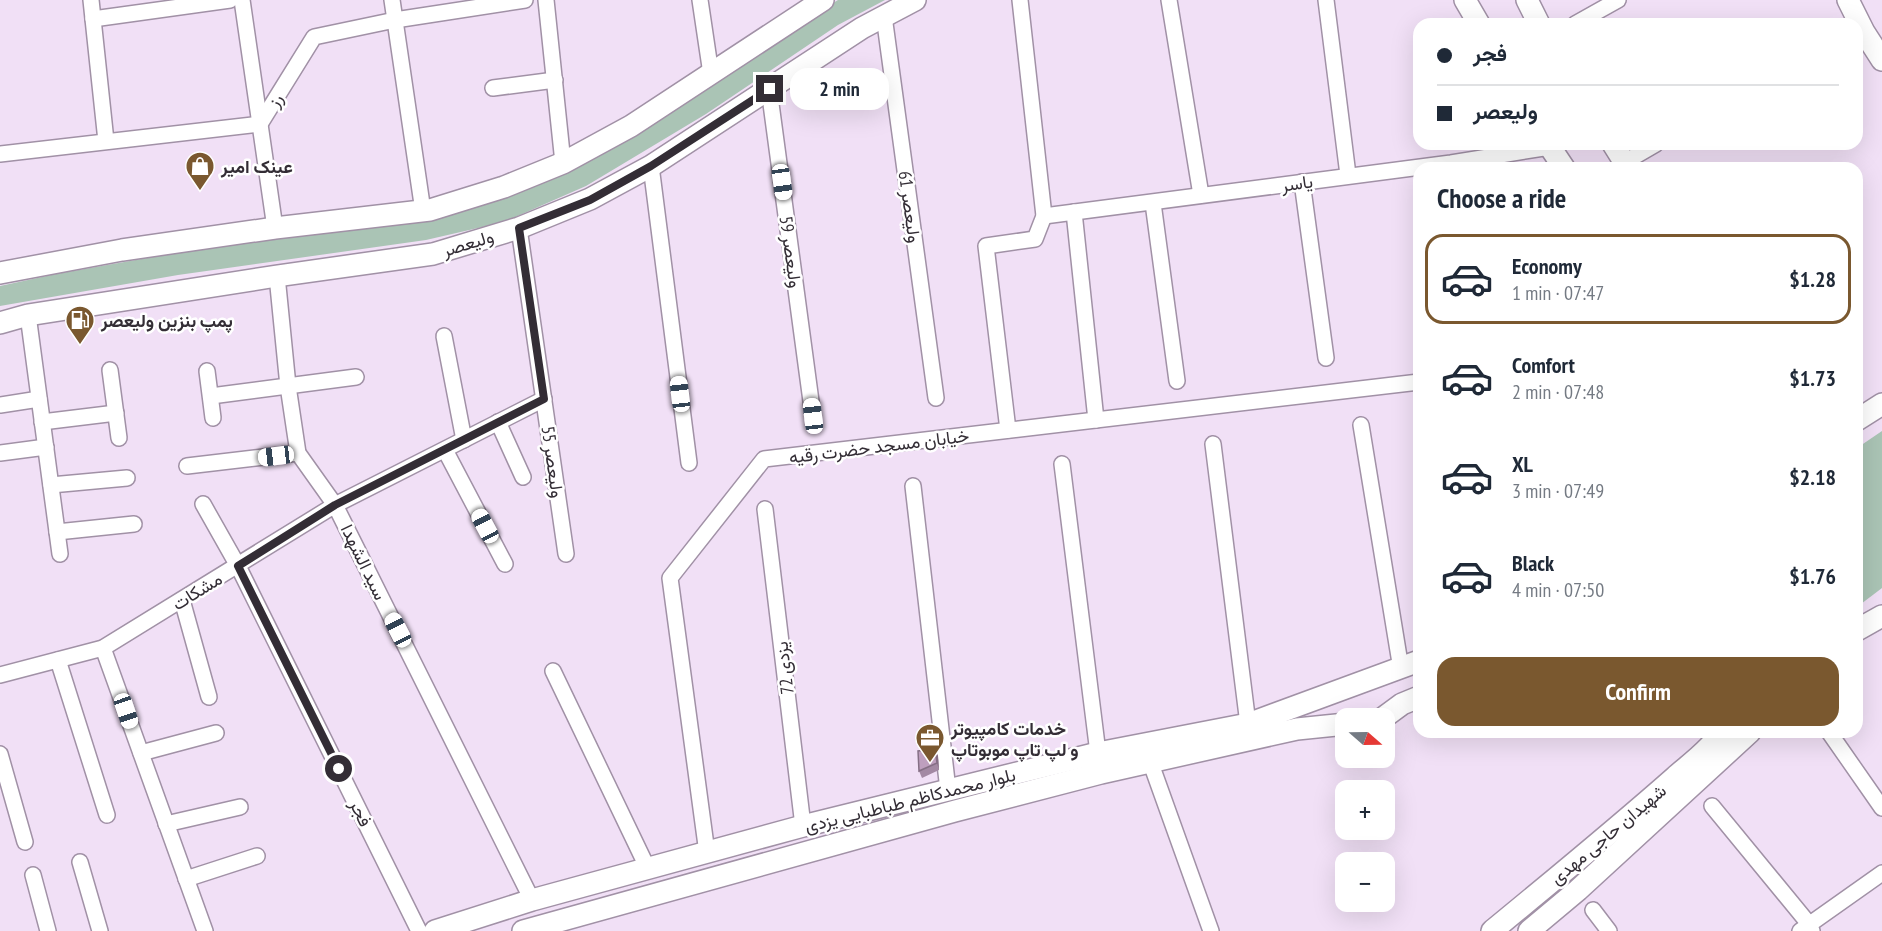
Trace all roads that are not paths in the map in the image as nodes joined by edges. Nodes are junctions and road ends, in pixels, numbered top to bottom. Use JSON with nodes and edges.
{"nodes":[{"id":1,"x":91,"y":0,"type":"edge"},
{"id":2,"x":230,"y":0,"type":"edge"},
{"id":3,"x":242,"y":0,"type":"edge"},
{"id":4,"x":392,"y":0,"type":"edge"},
{"id":5,"x":525,"y":0,"type":"edge"},
{"id":6,"x":546,"y":0,"type":"edge"},
{"id":7,"x":700,"y":0,"type":"edge"},
{"id":8,"x":823,"y":0,"type":"edge"},
{"id":9,"x":915,"y":0,"type":"edge"},
{"id":10,"x":1020,"y":0,"type":"edge"},
{"id":11,"x":1169,"y":0,"type":"edge"},
{"id":12,"x":1326,"y":0,"type":"edge"},
{"id":13,"x":1465,"y":0,"type":"edge"},
{"id":14,"x":1527,"y":0,"type":"edge"},
{"id":15,"x":1618,"y":0,"type":"edge"},
{"id":16,"x":1836,"y":0,"type":"edge"},
{"id":17,"x":1848,"y":0,"type":"edge"},
{"id":18,"x":884,"y":16,"type":"junction"},
{"id":19,"x":1476,"y":18,"type":"edge"},
{"id":20,"x":1536,"y":18,"type":"edge"},
{"id":21,"x":1586,"y":18,"type":"edge"},
{"id":22,"x":1850,"y":18,"type":"edge"},
{"id":23,"x":1855,"y":18,"type":"edge"},
{"id":24,"x":93,"y":19,"type":"junction"},
{"id":25,"x":395,"y":20,"type":"junction"},
{"id":26,"x":1863,"y":34,"type":"edge"},
{"id":27,"x":1881,"y":57,"type":"edge"},
{"id":28,"x":711,"y":74,"type":"junction"},
{"id":29,"x":555,"y":80,"type":"junction"},
{"id":30,"x":493,"y":88,"type":"dead end"},
{"id":31,"x":770,"y":89,"type":"junction"},
{"id":32,"x":260,"y":124,"type":"junction"},
{"id":33,"x":106,"y":141,"type":"junction"},
{"id":34,"x":1528,"y":150,"type":"edge"},
{"id":35,"x":1647,"y":150,"type":"edge"},
{"id":36,"x":0,"y":154,"type":"edge"},
{"id":37,"x":1466,"y":162,"type":"edge"},
{"id":38,"x":1630,"y":162,"type":"edge"},
{"id":39,"x":563,"y":163,"type":"junction"},
{"id":40,"x":651,"y":166,"type":"junction"},
{"id":41,"x":1413,"y":169,"type":"edge"},
{"id":42,"x":1348,"y":175,"type":"junction"},
{"id":43,"x":1302,"y":182,"type":"junction"},
{"id":44,"x":1201,"y":195,"type":"junction"},
{"id":45,"x":1153,"y":203,"type":"junction"},
{"id":46,"x":423,"y":211,"type":"junction"},
{"id":47,"x":1074,"y":212,"type":"junction"},
{"id":48,"x":1044,"y":216,"type":"junction"},
{"id":49,"x":275,"y":228,"type":"junction"},
{"id":50,"x":519,"y":228,"type":"junction"},
{"id":51,"x":0,"y":273,"type":"edge"},
{"id":52,"x":277,"y":276,"type":"junction"},
{"id":53,"x":28,"y":315,"type":"junction"},
{"id":54,"x":0,"y":323,"type":"edge"},
{"id":55,"x":444,"y":336,"type":"dead end"},
{"id":56,"x":1326,"y":358,"type":"dead end"},
{"id":57,"x":110,"y":370,"type":"dead end"},
{"id":58,"x":207,"y":371,"type":"dead end"},
{"id":59,"x":356,"y":377,"type":"dead end"},
{"id":60,"x":1177,"y":381,"type":"dead end"},
{"id":61,"x":1413,"y":383,"type":"edge"},
{"id":62,"x":288,"y":386,"type":"junction"},
{"id":63,"x":211,"y":396,"type":"junction"},
{"id":64,"x":936,"y":398,"type":"dead end"},
{"id":65,"x":39,"y":399,"type":"junction"},
{"id":66,"x":544,"y":399,"type":"junction"},
{"id":67,"x":1882,"y":404,"type":"edge"},
{"id":68,"x":0,"y":405,"type":"edge"},
{"id":69,"x":116,"y":413,"type":"junction"},
{"id":70,"x":813,"y":416,"type":"dead end"},
{"id":71,"x":1863,"y":416,"type":"edge"},
{"id":72,"x":213,"y":418,"type":"dead end"},
{"id":73,"x":1096,"y":420,"type":"junction"},
{"id":74,"x":42,"y":422,"type":"junction"},
{"id":75,"x":498,"y":423,"type":"junction"},
{"id":76,"x":1361,"y":425,"type":"dead end"},
{"id":77,"x":1008,"y":430,"type":"junction"},
{"id":78,"x":118,"y":438,"type":"dead end"},
{"id":79,"x":464,"y":440,"type":"junction"},
{"id":80,"x":1213,"y":444,"type":"dead end"},
{"id":81,"x":45,"y":447,"type":"junction"},
{"id":82,"x":445,"y":450,"type":"junction"},
{"id":83,"x":0,"y":453,"type":"edge"},
{"id":84,"x":298,"y":453,"type":"junction"},
{"id":85,"x":689,"y":463,"type":"dead end"},
{"id":86,"x":1062,"y":464,"type":"dead end"},
{"id":87,"x":188,"y":466,"type":"dead end"},
{"id":88,"x":523,"y":477,"type":"dead end"},
{"id":89,"x":127,"y":478,"type":"dead end"},
{"id":90,"x":51,"y":485,"type":"junction"},
{"id":91,"x":913,"y":486,"type":"dead end"},
{"id":92,"x":203,"y":504,"type":"dead end"},
{"id":93,"x":335,"y":505,"type":"junction"},
{"id":94,"x":765,"y":509,"type":"dead end"},
{"id":95,"x":134,"y":524,"type":"dead end"},
{"id":96,"x":57,"y":532,"type":"junction"},
{"id":97,"x":60,"y":554,"type":"dead end"},
{"id":98,"x":566,"y":554,"type":"dead end"},
{"id":99,"x":505,"y":564,"type":"dead end"},
{"id":100,"x":238,"y":566,"type":"junction"},
{"id":101,"x":182,"y":600,"type":"junction"},
{"id":102,"x":1882,"y":616,"type":"edge"},
{"id":103,"x":1863,"y":627,"type":"edge"},
{"id":104,"x":103,"y":648,"type":"junction"},
{"id":105,"x":58,"y":660,"type":"junction"},
{"id":106,"x":1410,"y":665,"type":"edge"},
{"id":107,"x":553,"y":671,"type":"dead end"},
{"id":108,"x":0,"y":675,"type":"edge"},
{"id":109,"x":209,"y":697,"type":"dead end"},
{"id":110,"x":1413,"y":699,"type":"edge"},
{"id":111,"x":1395,"y":710,"type":"edge"},
{"id":112,"x":1413,"y":714,"type":"edge"},
{"id":113,"x":1395,"y":717,"type":"edge"},
{"id":114,"x":1248,"y":724,"type":"junction"},
{"id":115,"x":1335,"y":725,"type":"edge"},
{"id":116,"x":216,"y":734,"type":"dead end"},
{"id":117,"x":1717,"y":738,"type":"edge"},
{"id":118,"x":1743,"y":738,"type":"edge"},
{"id":119,"x":1833,"y":738,"type":"edge"},
{"id":120,"x":141,"y":753,"type":"junction"},
{"id":121,"x":1098,"y":753,"type":"junction"},
{"id":122,"x":0,"y":754,"type":"edge"},
{"id":123,"x":1150,"y":762,"type":"junction"},
{"id":124,"x":948,"y":790,"type":"junction"},
{"id":125,"x":1712,"y":806,"type":"dead end"},
{"id":126,"x":240,"y":807,"type":"dead end"},
{"id":127,"x":1882,"y":808,"type":"edge"},
{"id":128,"x":107,"y":815,"type":"dead end"},
{"id":129,"x":166,"y":824,"type":"junction"},
{"id":130,"x":803,"y":826,"type":"junction"},
{"id":131,"x":25,"y":842,"type":"dead end"},
{"id":132,"x":707,"y":853,"type":"junction"},
{"id":133,"x":257,"y":856,"type":"dead end"},
{"id":134,"x":80,"y":862,"type":"dead end"},
{"id":135,"x":648,"y":869,"type":"junction"},
{"id":136,"x":1882,"y":873,"type":"edge"},
{"id":137,"x":33,"y":875,"type":"dead end"},
{"id":138,"x":186,"y":879,"type":"junction"},
{"id":139,"x":532,"y":900,"type":"junction"},
{"id":140,"x":1593,"y":910,"type":"dead end"},
{"id":141,"x":1807,"y":929,"type":"edge"},
{"id":142,"x":48,"y":931,"type":"edge"},
{"id":143,"x":100,"y":931,"type":"edge"},
{"id":144,"x":205,"y":931,"type":"edge"},
{"id":145,"x":419,"y":931,"type":"edge"},
{"id":146,"x":435,"y":931,"type":"edge"},
{"id":147,"x":523,"y":931,"type":"edge"},
{"id":148,"x":1211,"y":931,"type":"edge"},
{"id":149,"x":1492,"y":931,"type":"edge"},
{"id":150,"x":1529,"y":931,"type":"edge"},
{"id":151,"x":1609,"y":931,"type":"edge"}],
"edges":[{"from":1,"to":24,"type":"street"},
{"from":2,"to":24,"type":"street"},
{"from":3,"to":32,"type":"street"},
{"from":4,"to":25,"type":"street"},
{"from":5,"to":25,"type":"street","name":"رز"},
{"from":6,"to":29,"type":"street"},
{"from":7,"to":28,"type":"street"},
{"from":8,"to":28,"type":"main road"},
{"from":9,"to":18,"type":"main road","name":"ولیعصر"},
{"from":10,"to":48,"type":"street"},
{"from":11,"to":44,"type":"street"},
{"from":12,"to":42,"type":"street"},
{"from":13,"to":19,"type":"main road"},
{"from":14,"to":20,"type":"main road"},
{"from":15,"to":21,"type":"street"},
{"from":16,"to":22,"type":"main road"},
{"from":17,"to":23,"type":"main road"},
{"from":18,"to":31,"type":"main road","name":"ولیعصر"},
{"from":18,"to":64,"type":"street","name":"ولیعصر 61"},
{"from":24,"to":33,"type":"street"},
{"from":25,"to":32,"type":"street","name":"رز"},
{"from":25,"to":46,"type":"street"},
{"from":26,"to":27,"type":"main road"},
{"from":28,"to":39,"type":"main road"},
{"from":29,"to":30,"type":"street"},
{"from":29,"to":39,"type":"street"},
{"from":31,"to":40,"type":"main road","name":"ولیعصر"},
{"from":31,"to":70,"type":"street","name":"ولیعصر 59"},
{"from":32,"to":33,"type":"street","name":"رز"},
{"from":32,"to":49,"type":"street"},
{"from":33,"to":36,"type":"street","name":"رز"},
{"from":34,"to":37,"type":"street","name":"یاسر"},
{"from":35,"to":38,"type":"street"},
{"from":39,"to":46,"type":"main road"},
{"from":40,"to":50,"type":"main road","name":"ولیعصر"},
{"from":40,"to":85,"type":"street"},
{"from":41,"to":42,"type":"street","name":"یاسر"},
{"from":42,"to":43,"type":"street","name":"یاسر"},
{"from":43,"to":44,"type":"street","name":"یاسر"},
{"from":43,"to":56,"type":"street"},
{"from":44,"to":45,"type":"street","name":"یاسر"},
{"from":45,"to":47,"type":"street","name":"یاسر"},
{"from":45,"to":60,"type":"street"},
{"from":46,"to":49,"type":"main road"},
{"from":47,"to":48,"type":"street","name":"یاسر"},
{"from":47,"to":73,"type":"street"},
{"from":48,"to":77,"type":"street"},
{"from":49,"to":51,"type":"main road"},
{"from":50,"to":52,"type":"main road","name":"ولیعصر"},
{"from":50,"to":66,"type":"street","name":"ولیعصر 55"},
{"from":52,"to":53,"type":"main road","name":"ولیعصر"},
{"from":52,"to":62,"type":"street","name":"سید الشهدا"},
{"from":53,"to":54,"type":"main road","name":"ولیعصر"},
{"from":53,"to":65,"type":"street"},
{"from":55,"to":79,"type":"street"},
{"from":57,"to":69,"type":"street"},
{"from":58,"to":63,"type":"street"},
{"from":59,"to":62,"type":"street"},
{"from":61,"to":73,"type":"street","name":"خیابان مسجد حضرت رقیه"},
{"from":62,"to":63,"type":"street"},
{"from":62,"to":84,"type":"street","name":"سید الشهدا"},
{"from":63,"to":72,"type":"street"},
{"from":65,"to":68,"type":"street"},
{"from":65,"to":74,"type":"street"},
{"from":66,"to":75,"type":"street","name":"مشکات"},
{"from":66,"to":98,"type":"street","name":"ولیعصر 55"},
{"from":67,"to":71,"type":"main road"},
{"from":69,"to":74,"type":"street"},
{"from":69,"to":78,"type":"street"},
{"from":73,"to":77,"type":"street","name":"خیابان مسجد حضرت رقیه"},
{"from":74,"to":81,"type":"street"},
{"from":75,"to":79,"type":"street","name":"مشکات"},
{"from":75,"to":88,"type":"street"},
{"from":76,"to":106,"type":"street"},
{"from":77,"to":132,"type":"street","name":"خیابان مسجد حضرت رقیه"},
{"from":79,"to":82,"type":"street","name":"مشکات"},
{"from":80,"to":114,"type":"street"},
{"from":81,"to":83,"type":"street"},
{"from":81,"to":90,"type":"street"},
{"from":82,"to":93,"type":"street","name":"مشکات"},
{"from":82,"to":99,"type":"street"},
{"from":84,"to":87,"type":"street"},
{"from":84,"to":93,"type":"street","name":"سید الشهدا"},
{"from":86,"to":121,"type":"street"},
{"from":89,"to":90,"type":"street"},
{"from":90,"to":96,"type":"street"},
{"from":91,"to":124,"type":"street"},
{"from":92,"to":100,"type":"street","name":"فجر"},
{"from":93,"to":100,"type":"street","name":"مشکات"},
{"from":93,"to":139,"type":"street","name":"سید الشهدا"},
{"from":94,"to":130,"type":"street","name":"یزدی 72"},
{"from":95,"to":96,"type":"street"},
{"from":96,"to":97,"type":"street"},
{"from":100,"to":101,"type":"street","name":"مشکات"},
{"from":100,"to":145,"type":"street","name":"فجر"},
{"from":101,"to":104,"type":"street","name":"مشکات"},
{"from":101,"to":109,"type":"street"},
{"from":102,"to":103,"type":"main road"},
{"from":104,"to":105,"type":"street","name":"مشکات"},
{"from":104,"to":120,"type":"street"},
{"from":105,"to":108,"type":"street","name":"مشکات"},
{"from":105,"to":128,"type":"street"},
{"from":106,"to":114,"type":"main road","name":"بلوار محمدکاظم طباطبایی یزدی"},
{"from":107,"to":135,"type":"street"},
{"from":110,"to":111,"type":"main road"},
{"from":112,"to":113,"type":"main road"},
{"from":114,"to":121,"type":"main road","name":"بلوار محمدکاظم طباطبایی یزدی"},
{"from":115,"to":123,"type":"main road","name":"بلوار محمدکاظم طباطبایی یزدی"},
{"from":116,"to":120,"type":"street"},
{"from":117,"to":149,"type":"main road","name":"شهیدان حاجی مهدی"},
{"from":118,"to":150,"type":"main road","name":"شهیدان حاجی مهدی"},
{"from":119,"to":127,"type":"street"},
{"from":120,"to":129,"type":"street"},
{"from":121,"to":124,"type":"main road","name":"بلوار محمدکاظم طباطبایی یزدی"},
{"from":122,"to":131,"type":"street"},
{"from":123,"to":147,"type":"main road","name":"بلوار محمدکاظم طباطبایی یزدی"},
{"from":123,"to":148,"type":"street"},
{"from":124,"to":130,"type":"main road","name":"بلوار محمدکاظم طباطبایی یزدی"},
{"from":125,"to":141,"type":"street"},
{"from":126,"to":129,"type":"street"},
{"from":129,"to":138,"type":"street"},
{"from":130,"to":132,"type":"main road","name":"بلوار محمدکاظم طباطبایی یزدی"},
{"from":132,"to":135,"type":"main road","name":"بلوار محمدکاظم طباطبایی یزدی"},
{"from":133,"to":138,"type":"street"},
{"from":134,"to":143,"type":"street"},
{"from":135,"to":139,"type":"main road","name":"بلوار محمدکاظم طباطبایی یزدی"},
{"from":136,"to":141,"type":"street"},
{"from":137,"to":142,"type":"street"},
{"from":138,"to":144,"type":"street"},
{"from":139,"to":146,"type":"main road","name":"بلوار محمدکاظم طباطبایی یزدی"},
{"from":140,"to":151,"type":"street"}]}
